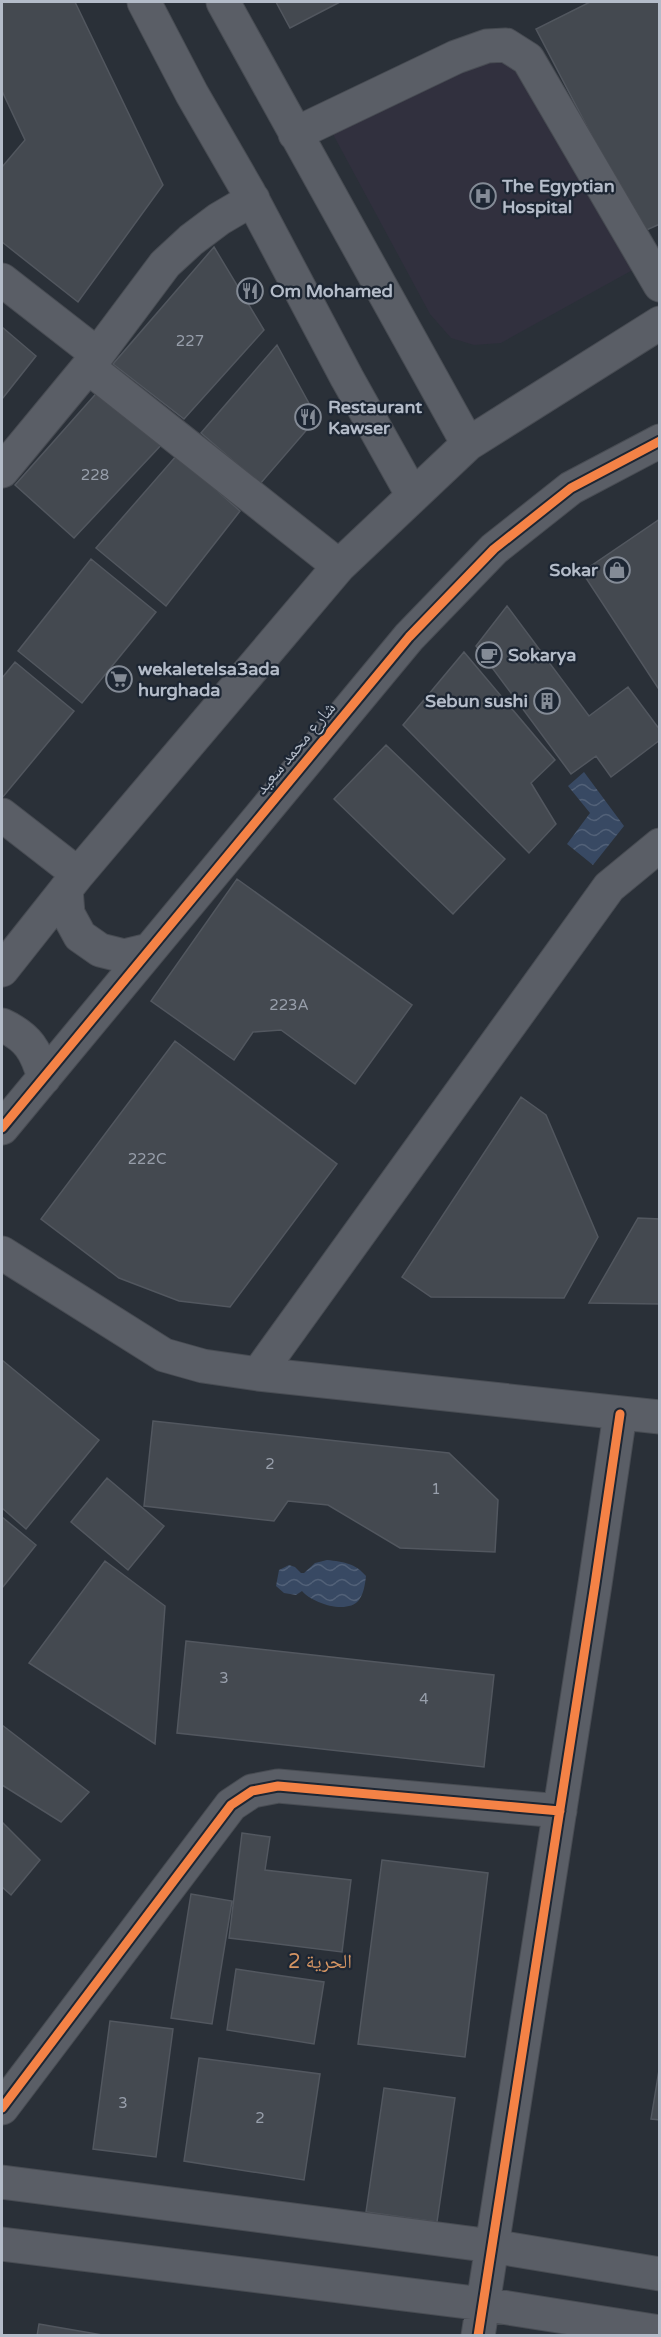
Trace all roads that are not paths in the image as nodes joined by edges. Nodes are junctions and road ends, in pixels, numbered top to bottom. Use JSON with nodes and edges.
{"nodes":[{"id":1,"x":144,"y":2,"type":"edge"},
{"id":2,"x":223,"y":2,"type":"edge"},
{"id":3,"x":296,"y":134,"type":"junction"},
{"id":4,"x":253,"y":199,"type":"junction"},
{"id":5,"x":2,"y":280,"type":"edge"},
{"id":6,"x":660,"y":285,"type":"edge"},
{"id":7,"x":660,"y":323,"type":"edge"},
{"id":8,"x":93,"y":361,"type":"junction"},
{"id":9,"x":660,"y":441,"type":"edge"},
{"id":10,"x":468,"y":444,"type":"junction"},
{"id":11,"x":2,"y":471,"type":"edge"},
{"id":12,"x":413,"y":496,"type":"junction"},
{"id":13,"x":339,"y":566,"type":"junction"},
{"id":14,"x":2,"y":815,"type":"edge"},
{"id":15,"x":660,"y":845,"type":"edge"},
{"id":16,"x":72,"y":881,"type":"junction"},
{"id":17,"x":149,"y":950,"type":"junction"},
{"id":18,"x":2,"y":970,"type":"edge"},
{"id":19,"x":2,"y":1025,"type":"edge"},
{"id":20,"x":44,"y":1078,"type":"junction"},
{"id":21,"x":2,"y":1128,"type":"edge"},
{"id":22,"x":2,"y":1253,"type":"edge"},
{"id":23,"x":258,"y":1374,"type":"junction"},
{"id":24,"x":620,"y":1414,"type":"junction"},
{"id":25,"x":660,"y":1417,"type":"edge"},
{"id":26,"x":560,"y":1811,"type":"junction"},
{"id":27,"x":2,"y":2108,"type":"edge"},
{"id":28,"x":2,"y":2182,"type":"edge"},
{"id":29,"x":2,"y":2244,"type":"edge"},
{"id":30,"x":492,"y":2246,"type":"junction"},
{"id":31,"x":660,"y":2274,"type":"edge"},
{"id":32,"x":481,"y":2320,"type":"edge"},
{"id":33,"x":660,"y":2332,"type":"edge"}],
"edges":[{"from":1,"to":4,"type":"street"},
{"from":2,"to":3,"type":"street"},
{"from":3,"to":6,"type":"street"},
{"from":3,"to":10,"type":"street"},
{"from":4,"to":8,"type":"street"},
{"from":4,"to":12,"type":"street"},
{"from":5,"to":8,"type":"street"},
{"from":7,"to":10,"type":"street"},
{"from":8,"to":11,"type":"street"},
{"from":8,"to":13,"type":"street"},
{"from":9,"to":17,"type":"street","name":"شارع محمد سعيد"},
{"from":10,"to":12,"type":"street"},
{"from":12,"to":13,"type":"street"},
{"from":13,"to":16,"type":"street"},
{"from":14,"to":16,"type":"street"},
{"from":15,"to":23,"type":"street"},
{"from":16,"to":17,"type":"street"},
{"from":16,"to":18,"type":"street"},
{"from":17,"to":20,"type":"street","name":"شارع محمد سعيد"},
{"from":19,"to":20,"type":"street"},
{"from":20,"to":21,"type":"street","name":"شارع محمد سعيد"},
{"from":22,"to":23,"type":"street"},
{"from":23,"to":24,"type":"street"},
{"from":24,"to":25,"type":"street"},
{"from":24,"to":26,"type":"street"},
{"from":26,"to":27,"type":"street"},
{"from":26,"to":30,"type":"street"},
{"from":28,"to":30,"type":"street"},
{"from":29,"to":32,"type":"street"},
{"from":30,"to":31,"type":"street"},
{"from":30,"to":32,"type":"street"},
{"from":32,"to":33,"type":"street"}]}
